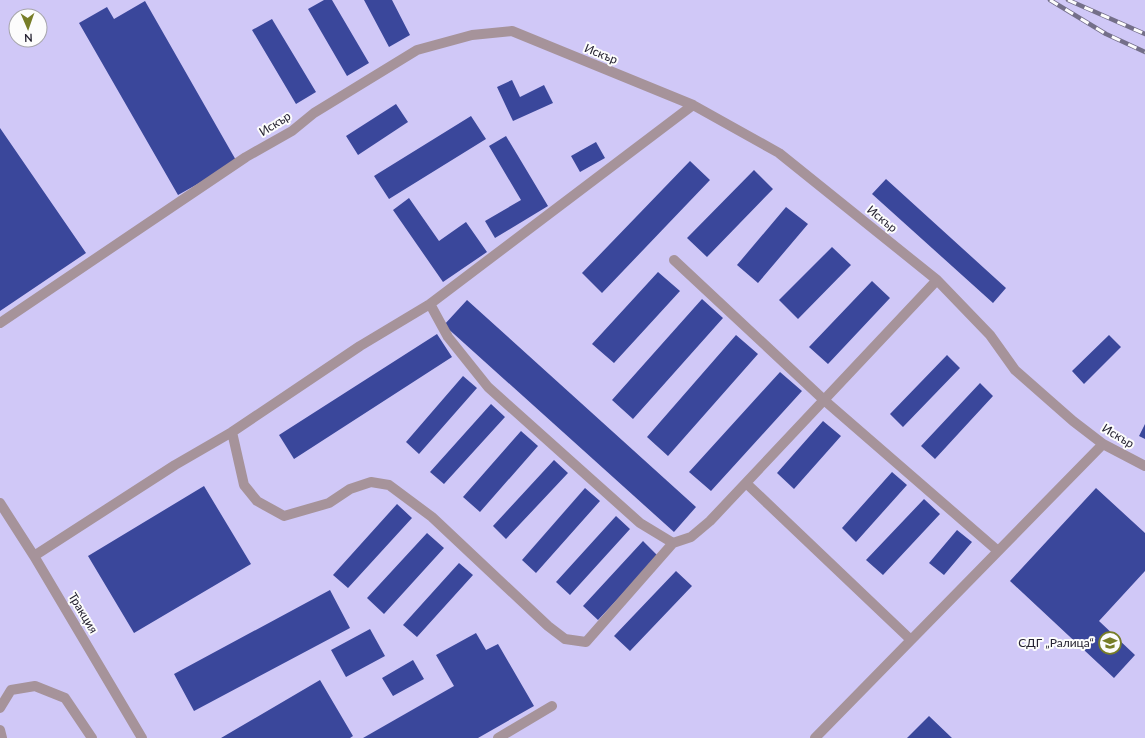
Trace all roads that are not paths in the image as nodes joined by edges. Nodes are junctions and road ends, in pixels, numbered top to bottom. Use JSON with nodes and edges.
{"nodes":[{"id":1,"x":693,"y":105,"type":"junction"},
{"id":2,"x":674,"y":260,"type":"dead end"},
{"id":3,"x":937,"y":280,"type":"junction"},
{"id":4,"x":430,"y":304,"type":"junction"},
{"id":5,"x":0,"y":323,"type":"edge"},
{"id":6,"x":824,"y":400,"type":"junction"},
{"id":7,"x":232,"y":432,"type":"junction"},
{"id":8,"x":1103,"y":444,"type":"junction"},
{"id":9,"x":1145,"y":466,"type":"edge"},
{"id":10,"x":747,"y":484,"type":"junction"},
{"id":11,"x":0,"y":503,"type":"edge"},
{"id":12,"x":673,"y":543,"type":"junction"},
{"id":13,"x":998,"y":551,"type":"junction"},
{"id":14,"x":34,"y":556,"type":"junction"},
{"id":15,"x":911,"y":640,"type":"junction"},
{"id":16,"x":552,"y":706,"type":"dead end"},
{"id":17,"x":0,"y":708,"type":"edge"},
{"id":18,"x":0,"y":730,"type":"edge"},
{"id":19,"x":2,"y":738,"type":"edge"},
{"id":20,"x":92,"y":738,"type":"edge"},
{"id":21,"x":142,"y":738,"type":"edge"},
{"id":22,"x":498,"y":738,"type":"edge"},
{"id":23,"x":815,"y":738,"type":"edge"}],
"edges":[{"from":1,"to":3,"type":"street","name":"Искър"},
{"from":1,"to":4,"type":"street"},
{"from":1,"to":5,"type":"street","name":"Искър"},
{"from":2,"to":6,"type":"street"},
{"from":3,"to":6,"type":"street"},
{"from":3,"to":8,"type":"street","name":"Искър"},
{"from":4,"to":7,"type":"street"},
{"from":4,"to":12,"type":"street"},
{"from":6,"to":10,"type":"street"},
{"from":6,"to":13,"type":"street"},
{"from":7,"to":12,"type":"street"},
{"from":7,"to":14,"type":"street"},
{"from":8,"to":9,"type":"street","name":"Искър"},
{"from":8,"to":13,"type":"street"},
{"from":10,"to":12,"type":"street"},
{"from":10,"to":15,"type":"street"},
{"from":11,"to":14,"type":"street","name":"Тракция"},
{"from":13,"to":15,"type":"street"},
{"from":14,"to":21,"type":"street","name":"Тракция"},
{"from":15,"to":23,"type":"street"},
{"from":16,"to":22,"type":"street"},
{"from":17,"to":20,"type":"street"},
{"from":18,"to":19,"type":"street"}]}
